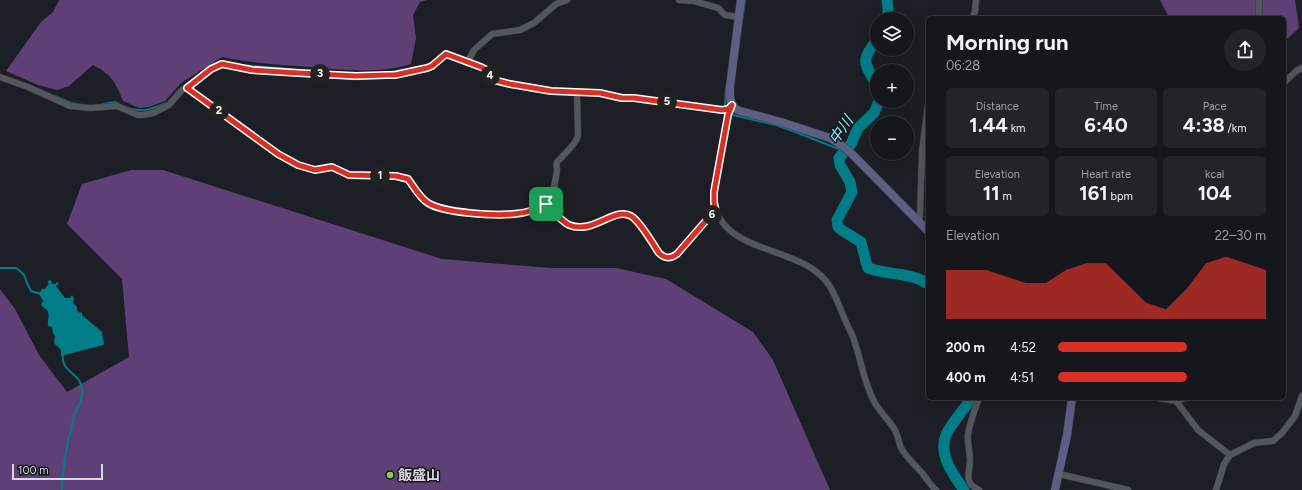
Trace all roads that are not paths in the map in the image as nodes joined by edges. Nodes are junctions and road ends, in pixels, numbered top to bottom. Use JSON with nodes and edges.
{"nodes":[{"id":1,"x":567,"y":0,"type":"edge"},
{"id":2,"x":679,"y":0,"type":"edge"},
{"id":3,"x":741,"y":0,"type":"edge"},
{"id":4,"x":976,"y":0,"type":"edge"},
{"id":5,"x":1259,"y":0,"type":"edge"},
{"id":6,"x":694,"y":1,"type":"edge"},
{"id":7,"x":973,"y":16,"type":"edge"},
{"id":8,"x":1259,"y":16,"type":"edge"},
{"id":9,"x":739,"y":17,"type":"junction"},
{"id":10,"x":468,"y":61,"type":"junction"},
{"id":11,"x":1302,"y":68,"type":"edge"},
{"id":12,"x":0,"y":77,"type":"edge"},
{"id":13,"x":1286,"y":81,"type":"edge"},
{"id":14,"x":187,"y":88,"type":"junction"},
{"id":15,"x":577,"y":93,"type":"junction"},
{"id":16,"x":730,"y":111,"type":"junction"},
{"id":17,"x":926,"y":120,"type":"edge"},
{"id":18,"x":546,"y":204,"type":"junction"},
{"id":19,"x":716,"y":212,"type":"junction"},
{"id":20,"x":925,"y":226,"type":"edge"},
{"id":21,"x":1302,"y":396,"type":"edge"},
{"id":22,"x":978,"y":400,"type":"edge"},
{"id":23,"x":1072,"y":400,"type":"edge"},
{"id":24,"x":1170,"y":400,"type":"edge"},
{"id":25,"x":1179,"y":400,"type":"edge"},
{"id":26,"x":1176,"y":401,"type":"junction"},
{"id":27,"x":1230,"y":455,"type":"junction"},
{"id":28,"x":1059,"y":474,"type":"junction"},
{"id":29,"x":936,"y":490,"type":"edge"},
{"id":30,"x":979,"y":490,"type":"edge"},
{"id":31,"x":1055,"y":490,"type":"edge"},
{"id":32,"x":1128,"y":490,"type":"edge"},
{"id":33,"x":1216,"y":490,"type":"edge"}],
"edges":[{"from":1,"to":10,"type":"street"},
{"from":2,"to":6,"type":"street"},
{"from":3,"to":9,"type":"main road"},
{"from":4,"to":7,"type":"street"},
{"from":5,"to":8,"type":"street"},
{"from":6,"to":9,"type":"street"},
{"from":9,"to":16,"type":"main road"},
{"from":10,"to":14,"type":"street"},
{"from":10,"to":15,"type":"street"},
{"from":11,"to":13,"type":"street"},
{"from":12,"to":14,"type":"street"},
{"from":14,"to":18,"type":"street"},
{"from":15,"to":16,"type":"street"},
{"from":15,"to":18,"type":"street"},
{"from":16,"to":19,"type":"street"},
{"from":16,"to":20,"type":"main road"},
{"from":17,"to":20,"type":"street"},
{"from":18,"to":19,"type":"street"},
{"from":19,"to":29,"type":"street"},
{"from":21,"to":27,"type":"street"},
{"from":22,"to":30,"type":"street"},
{"from":23,"to":28,"type":"main road"},
{"from":24,"to":26,"type":"street"},
{"from":25,"to":26,"type":"street"},
{"from":26,"to":27,"type":"street"},
{"from":27,"to":33,"type":"street"},
{"from":28,"to":31,"type":"main road"},
{"from":28,"to":32,"type":"street"}]}
